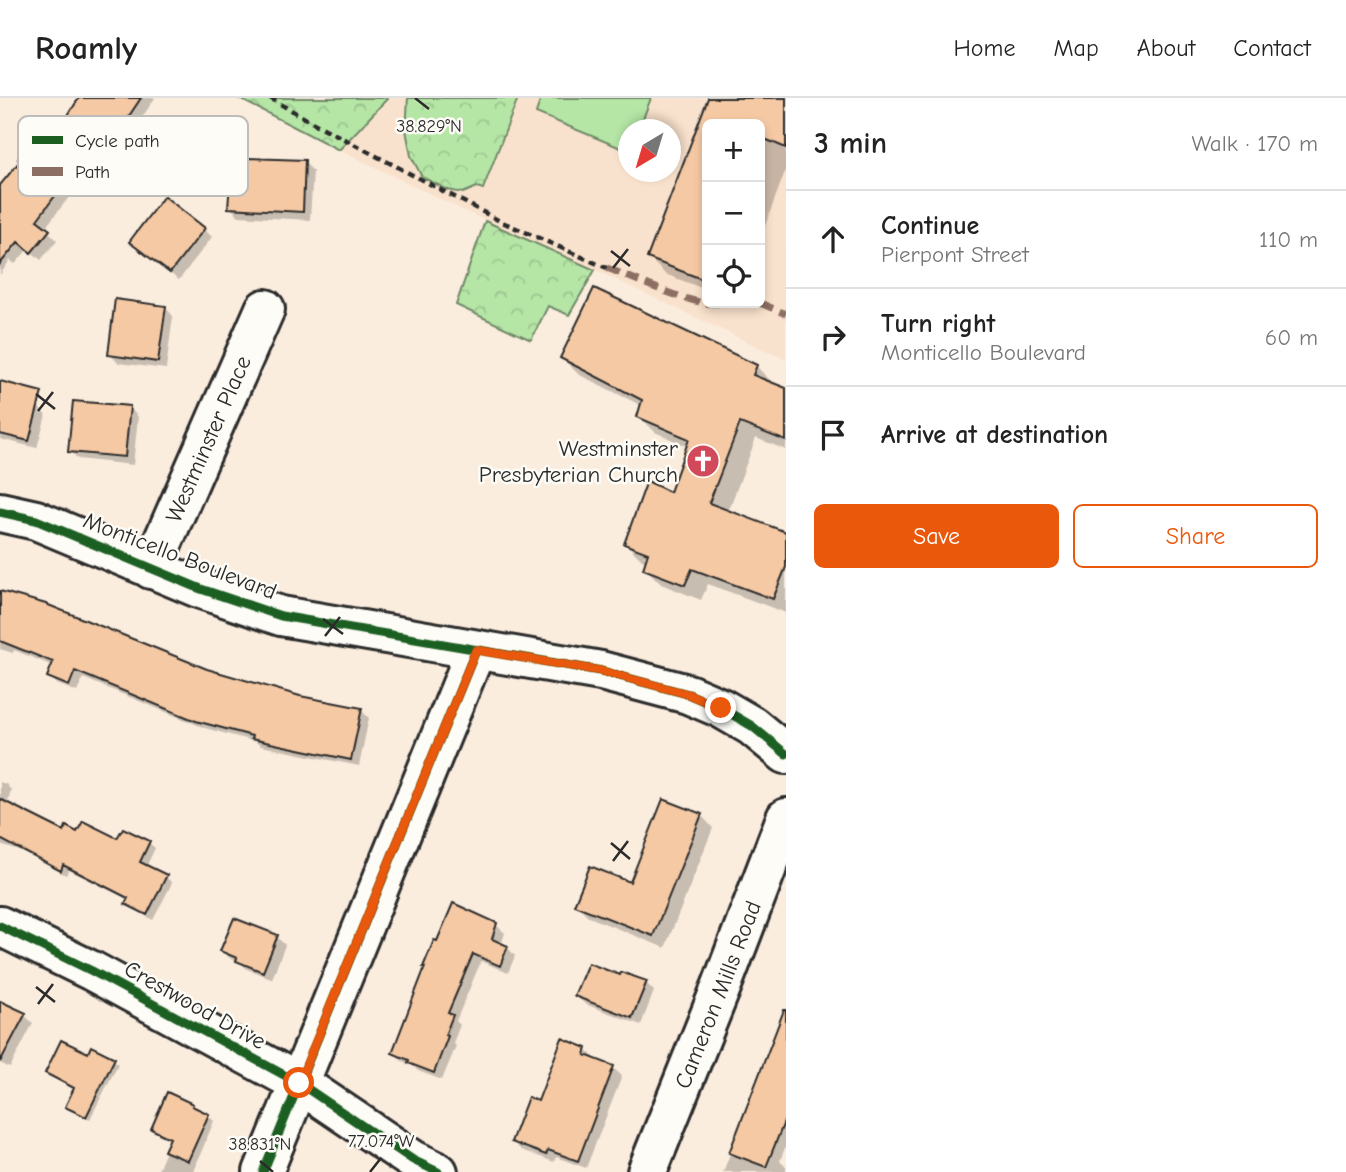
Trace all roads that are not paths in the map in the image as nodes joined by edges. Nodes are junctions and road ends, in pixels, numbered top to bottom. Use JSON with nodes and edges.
{"nodes":[{"id":1,"x":265,"y":309,"type":"dead end"},
{"id":2,"x":0,"y":512,"type":"edge"},
{"id":3,"x":151,"y":569,"type":"junction"},
{"id":4,"x":476,"y":650,"type":"junction"},
{"id":5,"x":786,"y":754,"type":"edge"},
{"id":6,"x":786,"y":818,"type":"edge"},
{"id":7,"x":0,"y":926,"type":"edge"},
{"id":8,"x":299,"y":1083,"type":"junction"},
{"id":9,"x":262,"y":1172,"type":"edge"},
{"id":10,"x":438,"y":1172,"type":"edge"},
{"id":11,"x":646,"y":1172,"type":"edge"}],
"edges":[{"from":1,"to":3,"type":"street","name":"Westminster Place"},
{"from":2,"to":3,"type":"street","name":"Monticello Boulevard"},
{"from":3,"to":4,"type":"street","name":"Monticello Boulevard"},
{"from":4,"to":5,"type":"street","name":"Monticello Boulevard"},
{"from":4,"to":8,"type":"street"},
{"from":6,"to":11,"type":"street","name":"Cameron Mills Road"},
{"from":7,"to":8,"type":"street","name":"Crestwood Drive"},
{"from":8,"to":9,"type":"street"},
{"from":8,"to":10,"type":"street","name":"Crestwood Drive"}]}
